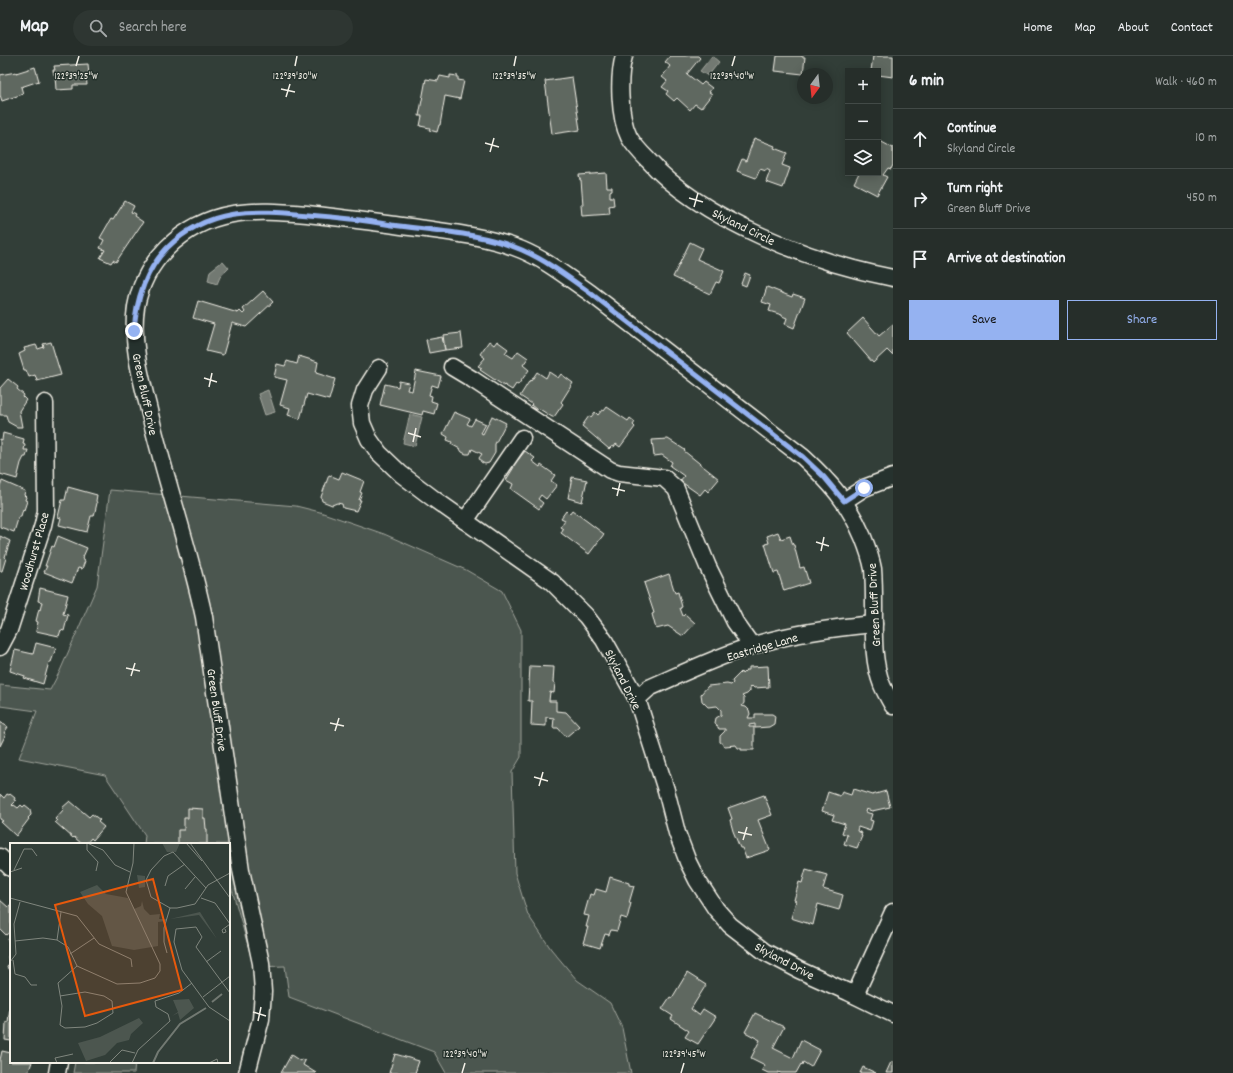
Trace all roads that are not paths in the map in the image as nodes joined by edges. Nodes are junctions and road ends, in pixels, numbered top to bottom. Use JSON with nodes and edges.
{"nodes":[{"id":1,"x":624,"y":56,"type":"edge"},
{"id":2,"x":893,"y":278,"type":"edge"},
{"id":3,"x":452,"y":367,"type":"dead end"},
{"id":4,"x":379,"y":368,"type":"dead end"},
{"id":5,"x":45,"y":403,"type":"dead end"},
{"id":6,"x":527,"y":431,"type":"junction"},
{"id":7,"x":893,"y":477,"type":"edge"},
{"id":8,"x":844,"y":501,"type":"junction"},
{"id":9,"x":465,"y":521,"type":"junction"},
{"id":10,"x":874,"y":624,"type":"junction"},
{"id":11,"x":752,"y":646,"type":"junction"},
{"id":12,"x":0,"y":647,"type":"edge"},
{"id":13,"x":638,"y":699,"type":"junction"},
{"id":14,"x":893,"y":706,"type":"edge"},
{"id":15,"x":0,"y":857,"type":"edge"},
{"id":16,"x":10,"y":867,"type":"edge"},
{"id":17,"x":893,"y":912,"type":"edge"},
{"id":18,"x":856,"y":996,"type":"junction"},
{"id":19,"x":893,"y":1014,"type":"edge"},
{"id":20,"x":59,"y":1063,"type":"edge"},
{"id":21,"x":56,"y":1073,"type":"edge"},
{"id":22,"x":246,"y":1073,"type":"edge"}],
"edges":[{"from":1,"to":2,"type":"street","name":"Skyland Circle"},
{"from":3,"to":6,"type":"street"},
{"from":4,"to":9,"type":"street","name":"Skyland Drive"},
{"from":5,"to":12,"type":"street","name":"Woodhurst Place"},
{"from":6,"to":9,"type":"street"},
{"from":6,"to":11,"type":"street"},
{"from":7,"to":8,"type":"street"},
{"from":8,"to":10,"type":"street","name":"Green Bluff Drive"},
{"from":8,"to":22,"type":"street","name":"Green Bluff Drive"},
{"from":9,"to":13,"type":"street","name":"Skyland Drive"},
{"from":10,"to":11,"type":"street","name":"Eastridge Lane"},
{"from":10,"to":14,"type":"street","name":"Green Bluff Drive"},
{"from":11,"to":13,"type":"street","name":"Eastridge Lane"},
{"from":13,"to":18,"type":"street","name":"Skyland Drive"},
{"from":15,"to":16,"type":"street"},
{"from":17,"to":18,"type":"street"},
{"from":18,"to":19,"type":"street","name":"Skyland Drive"},
{"from":20,"to":21,"type":"street"}]}
